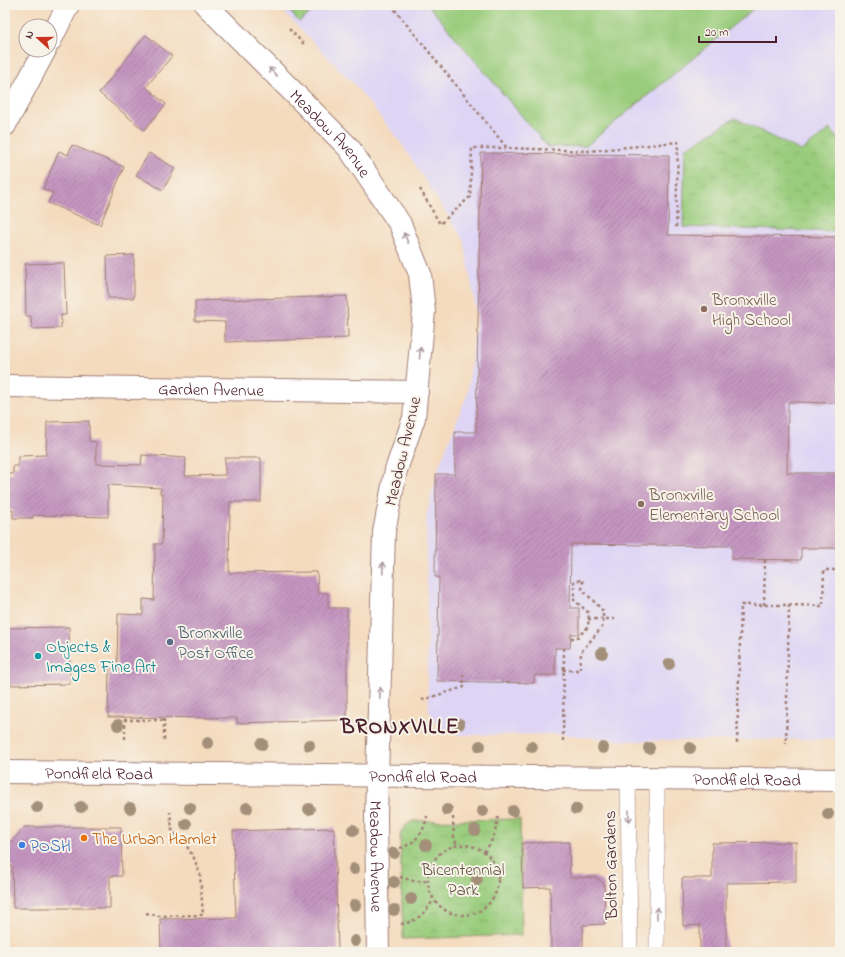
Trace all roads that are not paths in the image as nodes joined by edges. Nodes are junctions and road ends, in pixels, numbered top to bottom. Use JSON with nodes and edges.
{"nodes":[{"id":1,"x":68,"y":5,"type":"edge"},
{"id":2,"x":206,"y":5,"type":"edge"},
{"id":3,"x":58,"y":25,"type":"edge"},
{"id":4,"x":41,"y":58,"type":"edge"},
{"id":5,"x":5,"y":125,"type":"edge"},
{"id":6,"x":5,"y":386,"type":"edge"},
{"id":7,"x":417,"y":392,"type":"junction"},
{"id":8,"x":5,"y":772,"type":"edge"},
{"id":9,"x":377,"y":774,"type":"junction"},
{"id":10,"x":628,"y":777,"type":"junction"},
{"id":11,"x":657,"y":778,"type":"junction"},
{"id":12,"x":840,"y":780,"type":"edge"},
{"id":13,"x":378,"y":952,"type":"edge"},
{"id":14,"x":630,"y":952,"type":"edge"},
{"id":15,"x":657,"y":952,"type":"edge"}],
"edges":[{"from":1,"to":3,"type":"street"},
{"from":7,"to":2,"type":"street","name":"Meadow Avenue","one_way":true},
{"from":4,"to":5,"type":"street"},
{"from":6,"to":7,"type":"street","name":"Garden Avenue"},
{"from":9,"to":7,"type":"street","name":"Meadow Avenue","one_way":true},
{"from":8,"to":9,"type":"street","name":"Pondfield Road"},
{"from":9,"to":10,"type":"street","name":"Pondfield Road"},
{"from":9,"to":13,"type":"street","name":"Meadow Avenue"},
{"from":10,"to":11,"type":"street","name":"Pondfield Road"},
{"from":10,"to":14,"type":"lane","name":"Bolton Gardens","one_way":true},
{"from":11,"to":12,"type":"street","name":"Pondfield Road"},
{"from":15,"to":11,"type":"lane","one_way":true}]}
